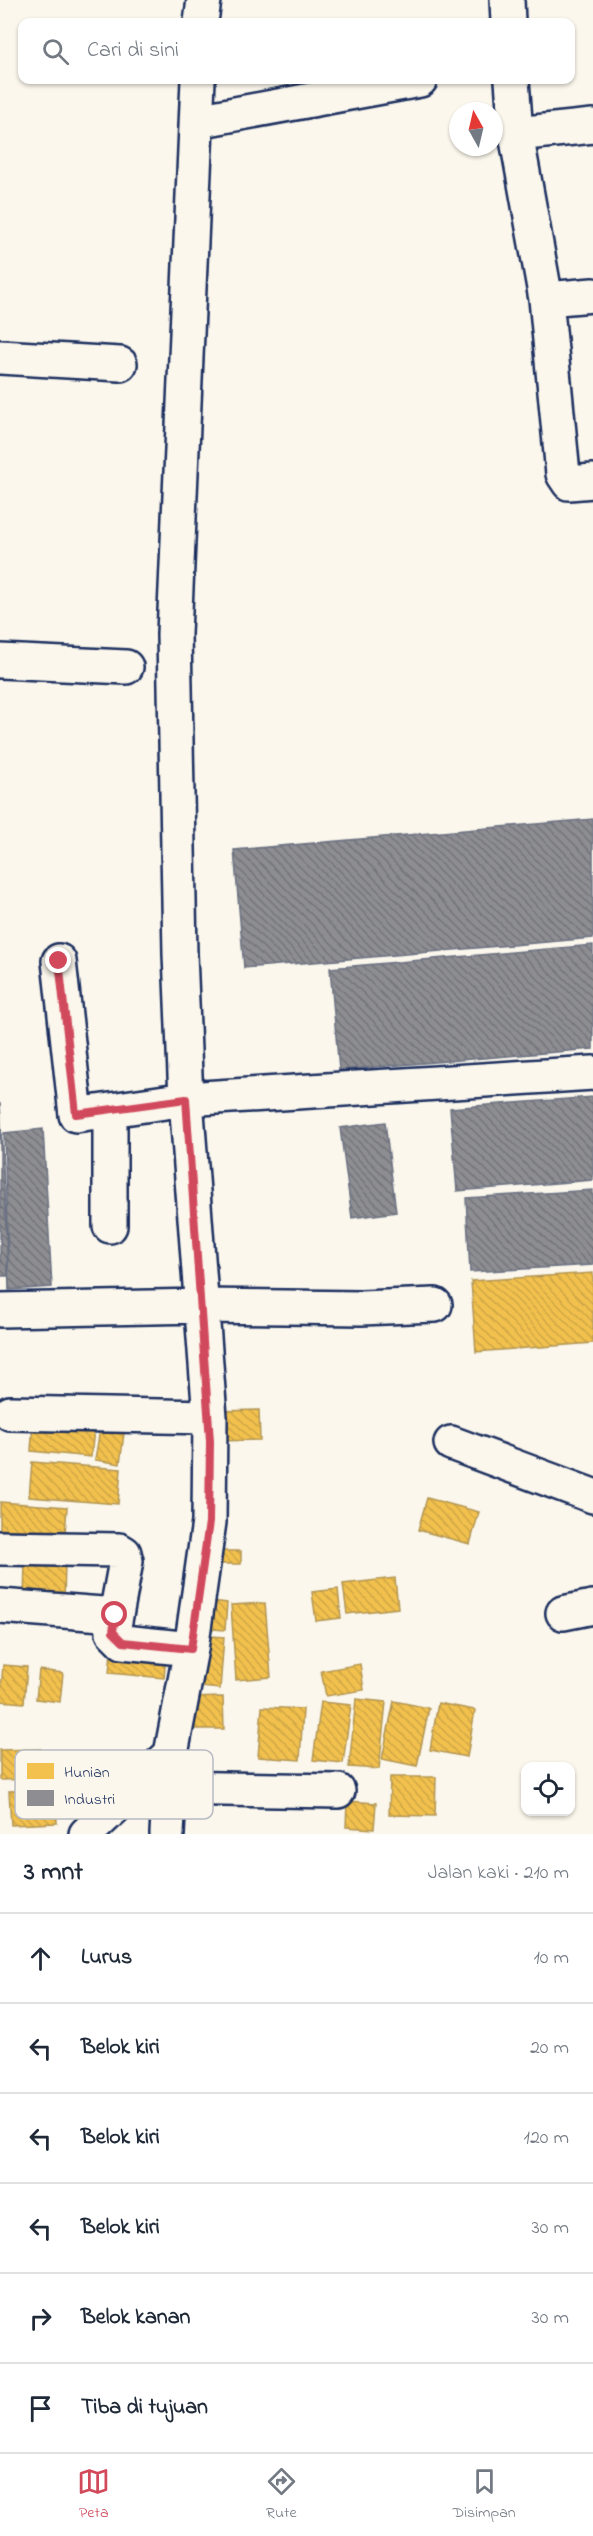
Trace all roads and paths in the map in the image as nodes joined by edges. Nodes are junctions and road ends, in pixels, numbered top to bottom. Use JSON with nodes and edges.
{"nodes":[{"id":1,"x":204,"y":0,"type":"edge"},
{"id":2,"x":507,"y":0,"type":"edge"},
{"id":3,"x":202,"y":18,"type":"edge"},
{"id":4,"x":508,"y":18,"type":"edge"},
{"id":5,"x":198,"y":84,"type":"edge"},
{"id":6,"x":398,"y":84,"type":"edge"},
{"id":7,"x":512,"y":84,"type":"edge"},
{"id":8,"x":197,"y":121,"type":"junction"},
{"id":9,"x":593,"y":126,"type":"edge"},
{"id":10,"x":516,"y":134,"type":"junction"},
{"id":11,"x":593,"y":295,"type":"edge"},
{"id":12,"x":546,"y":299,"type":"junction"},
{"id":13,"x":0,"y":357,"type":"edge"},
{"id":14,"x":120,"y":364,"type":"dead end"},
{"id":15,"x":593,"y":481,"type":"edge"},
{"id":16,"x":0,"y":660,"type":"edge"},
{"id":17,"x":126,"y":667,"type":"dead end"},
{"id":18,"x":59,"y":961,"type":"dead end"},
{"id":19,"x":593,"y":1073,"type":"edge"},
{"id":20,"x":186,"y":1099,"type":"junction"},
{"id":21,"x":110,"y":1110,"type":"junction"},
{"id":22,"x":110,"y":1226,"type":"dead end"},
{"id":23,"x":435,"y":1305,"type":"dead end"},
{"id":24,"x":202,"y":1306,"type":"junction"},
{"id":25,"x":0,"y":1310,"type":"edge"},
{"id":26,"x":10,"y":1413,"type":"dead end"},
{"id":27,"x":210,"y":1417,"type":"junction"},
{"id":28,"x":451,"y":1443,"type":"dead end"},
{"id":29,"x":593,"y":1496,"type":"edge"},
{"id":30,"x":0,"y":1548,"type":"edge"},
{"id":31,"x":0,"y":1606,"type":"edge"},
{"id":32,"x":115,"y":1615,"type":"junction"},
{"id":33,"x":191,"y":1649,"type":"junction"},
{"id":34,"x":172,"y":1750,"type":"edge"},
{"id":35,"x":213,"y":1789,"type":"edge"},
{"id":36,"x":338,"y":1791,"type":"dead end"},
{"id":37,"x":102,"y":1819,"type":"edge"},
{"id":38,"x":168,"y":1819,"type":"edge"},
{"id":39,"x":86,"y":1834,"type":"edge"},
{"id":40,"x":167,"y":1834,"type":"edge"}],
"edges":[{"from":1,"to":3,"type":"street"},
{"from":2,"to":4,"type":"street"},
{"from":5,"to":8,"type":"street"},
{"from":6,"to":8,"type":"street"},
{"from":7,"to":10,"type":"street"},
{"from":8,"to":20,"type":"street"},
{"from":9,"to":10,"type":"street"},
{"from":10,"to":12,"type":"street"},
{"from":11,"to":12,"type":"street"},
{"from":12,"to":15,"type":"street"},
{"from":13,"to":14,"type":"street"},
{"from":16,"to":17,"type":"street"},
{"from":18,"to":21,"type":"street"},
{"from":19,"to":20,"type":"street"},
{"from":20,"to":21,"type":"street"},
{"from":20,"to":24,"type":"street"},
{"from":21,"to":22,"type":"street"},
{"from":23,"to":24,"type":"street"},
{"from":24,"to":25,"type":"street"},
{"from":24,"to":27,"type":"street"},
{"from":26,"to":27,"type":"street"},
{"from":27,"to":33,"type":"street"},
{"from":28,"to":29,"type":"street"},
{"from":30,"to":32,"type":"street"},
{"from":31,"to":32,"type":"street"},
{"from":32,"to":33,"type":"street"},
{"from":33,"to":34,"type":"street"},
{"from":35,"to":36,"type":"street"},
{"from":37,"to":39,"type":"street"},
{"from":38,"to":40,"type":"street"}]}
